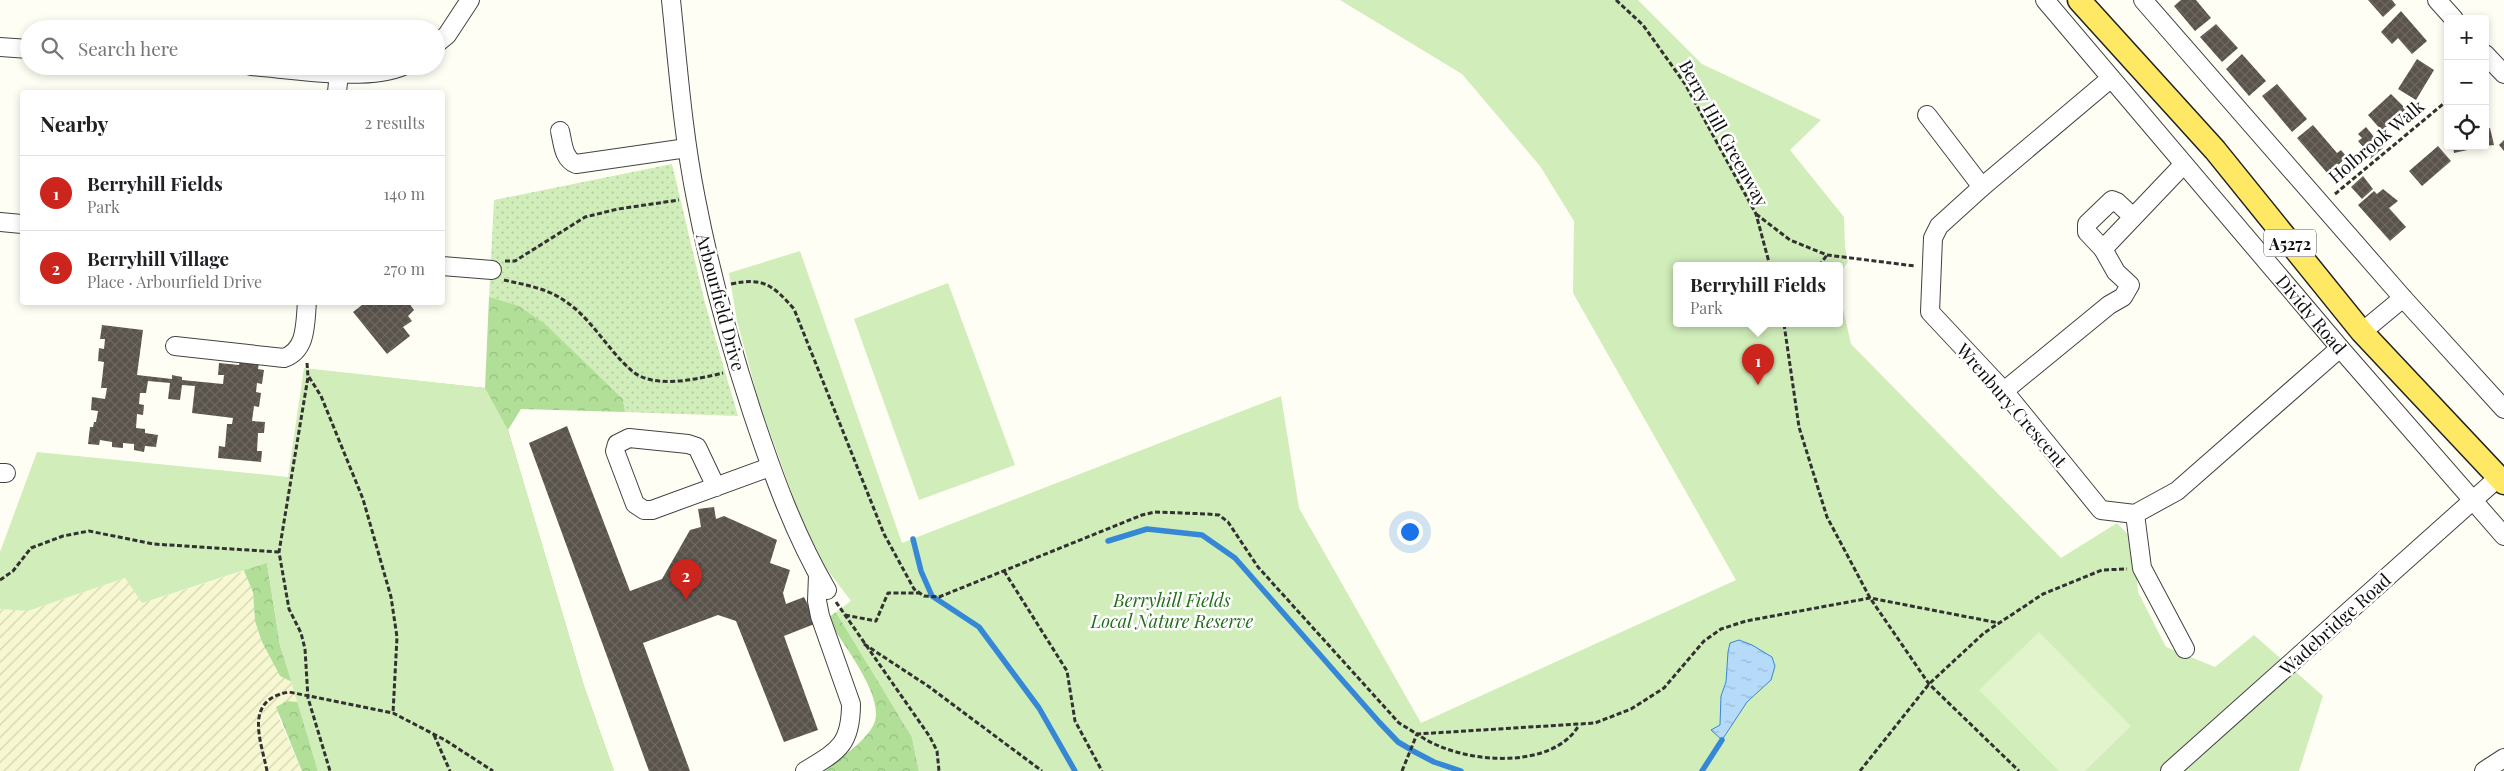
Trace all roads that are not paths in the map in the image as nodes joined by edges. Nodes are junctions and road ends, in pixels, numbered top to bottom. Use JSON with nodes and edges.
{"nodes":[{"id":1,"x":470,"y":0,"type":"edge"},
{"id":2,"x":671,"y":0,"type":"edge"},
{"id":3,"x":2045,"y":0,"type":"edge"},
{"id":4,"x":2078,"y":0,"type":"edge"},
{"id":5,"x":2143,"y":0,"type":"edge"},
{"id":6,"x":2437,"y":0,"type":"edge"},
{"id":7,"x":2450,"y":15,"type":"edge"},
{"id":8,"x":445,"y":37,"type":"edge"},
{"id":9,"x":0,"y":47,"type":"edge"},
{"id":10,"x":20,"y":48,"type":"edge"},
{"id":11,"x":2489,"y":58,"type":"edge"},
{"id":12,"x":2504,"y":74,"type":"edge"},
{"id":13,"x":339,"y":75,"type":"edge"},
{"id":14,"x":2110,"y":79,"type":"junction"},
{"id":15,"x":337,"y":90,"type":"edge"},
{"id":16,"x":1927,"y":115,"type":"dead end"},
{"id":17,"x":560,"y":131,"type":"dead end"},
{"id":18,"x":687,"y":148,"type":"junction"},
{"id":19,"x":2183,"y":165,"type":"junction"},
{"id":20,"x":1982,"y":187,"type":"junction"},
{"id":21,"x":2133,"y":216,"type":"junction"},
{"id":22,"x":0,"y":222,"type":"edge"},
{"id":23,"x":20,"y":224,"type":"edge"},
{"id":24,"x":2102,"y":249,"type":"junction"},
{"id":25,"x":445,"y":266,"type":"edge"},
{"id":26,"x":492,"y":270,"type":"road end"},
{"id":27,"x":2403,"y":298,"type":"junction"},
{"id":28,"x":307,"y":305,"type":"edge"},
{"id":29,"x":2362,"y":332,"type":"junction"},
{"id":30,"x":175,"y":346,"type":"dead end"},
{"id":31,"x":2340,"y":348,"type":"junction"},
{"id":32,"x":2004,"y":391,"type":"junction"},
{"id":33,"x":2504,"y":409,"type":"edge"},
{"id":34,"x":770,"y":467,"type":"junction"},
{"id":35,"x":2501,"y":480,"type":"edge"},
{"id":36,"x":716,"y":487,"type":"junction"},
{"id":37,"x":2472,"y":502,"type":"junction"},
{"id":38,"x":2135,"y":514,"type":"junction"},
{"id":39,"x":2504,"y":536,"type":"edge"},
{"id":40,"x":2185,"y":648,"type":"dead end"},
{"id":41,"x":2504,"y":758,"type":"edge"},
{"id":42,"x":806,"y":771,"type":"edge"},
{"id":43,"x":2170,"y":771,"type":"edge"},
{"id":44,"x":2484,"y":771,"type":"edge"}],
"edges":[{"from":1,"to":8,"type":"street"},
{"from":2,"to":18,"type":"street","name":"Arbourfield Drive"},
{"from":3,"to":14,"type":"street","name":"Dividy Road"},
{"from":4,"to":29,"type":"main road","name":"Dividy Road","number":"A5272"},
{"from":5,"to":27,"type":"street"},
{"from":6,"to":7,"type":"street"},
{"from":9,"to":10,"type":"street"},
{"from":11,"to":12,"type":"street"},
{"from":13,"to":15,"type":"street"},
{"from":14,"to":19,"type":"street","name":"Dividy Road"},
{"from":14,"to":20,"type":"street","name":"Wrenbury Crescent"},
{"from":16,"to":20,"type":"street"},
{"from":17,"to":18,"type":"street"},
{"from":18,"to":34,"type":"street","name":"Arbourfield Drive"},
{"from":19,"to":21,"type":"street"},
{"from":19,"to":31,"type":"street","name":"Dividy Road"},
{"from":20,"to":32,"type":"street","name":"Wrenbury Crescent"},
{"from":21,"to":24,"type":"street"},
{"from":21,"to":24,"type":"street"},
{"from":22,"to":23,"type":"street"},
{"from":24,"to":32,"type":"street"},
{"from":25,"to":26,"type":"street"},
{"from":27,"to":29,"type":"street","name":"Dividy Road"},
{"from":27,"to":33,"type":"street"},
{"from":28,"to":30,"type":"street"},
{"from":29,"to":35,"type":"main road","name":"Dividy Road","number":"A5272"},
{"from":31,"to":37,"type":"street","name":"Dividy Road"},
{"from":31,"to":38,"type":"street"},
{"from":32,"to":38,"type":"street","name":"Wrenbury Crescent"},
{"from":34,"to":36,"type":"street"},
{"from":34,"to":42,"type":"street","name":"Arbourfield Drive"},
{"from":35,"to":37,"type":"street","name":"Wadebridge Road"},
{"from":36,"to":36,"type":"street"},
{"from":37,"to":39,"type":"street","name":"Dividy Road"},
{"from":37,"to":43,"type":"street","name":"Wadebridge Road"},
{"from":38,"to":40,"type":"street"},
{"from":41,"to":44,"type":"street"}]}
